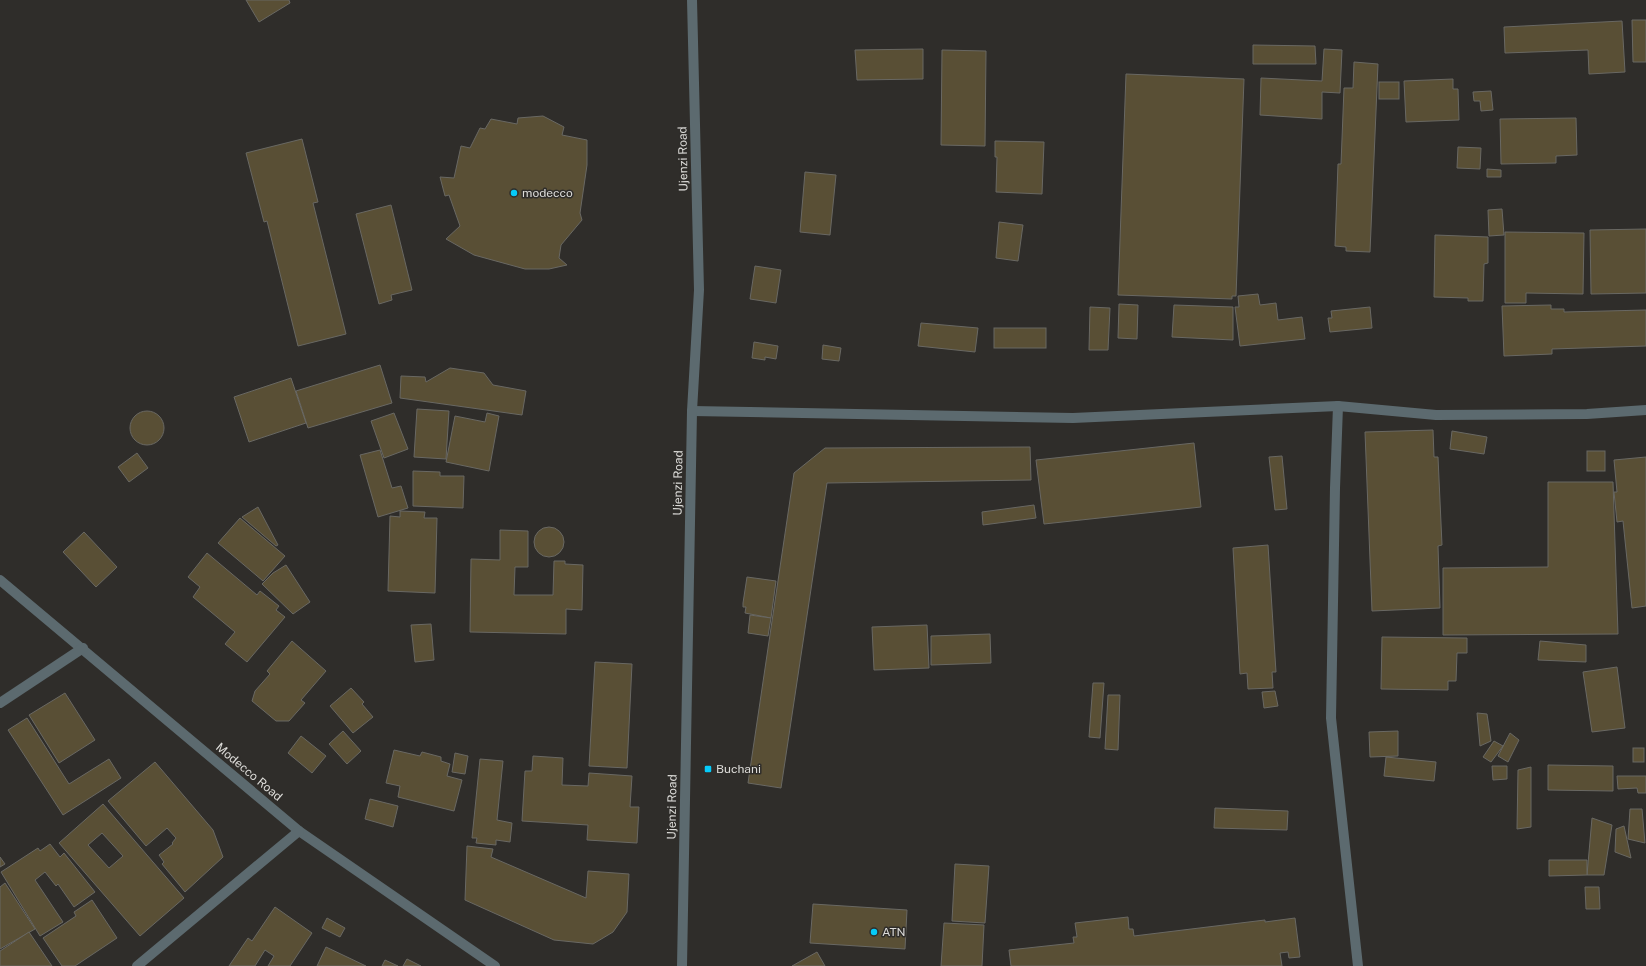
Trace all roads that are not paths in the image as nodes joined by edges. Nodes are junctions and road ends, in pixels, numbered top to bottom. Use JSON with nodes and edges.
{"nodes":[{"id":1,"x":692,"y":0,"type":"edge"},
{"id":2,"x":1338,"y":406,"type":"junction"},
{"id":3,"x":1646,"y":410,"type":"edge"},
{"id":4,"x":692,"y":411,"type":"junction"},
{"id":5,"x":0,"y":580,"type":"edge"},
{"id":6,"x":83,"y":648,"type":"junction"},
{"id":7,"x":0,"y":702,"type":"edge"},
{"id":8,"x":299,"y":831,"type":"junction"},
{"id":9,"x":137,"y":966,"type":"edge"},
{"id":10,"x":495,"y":966,"type":"edge"},
{"id":11,"x":682,"y":966,"type":"edge"},
{"id":12,"x":1358,"y":966,"type":"edge"}],
"edges":[{"from":1,"to":4,"type":"street","name":"Ujenzi Road"},
{"from":2,"to":3,"type":"street"},
{"from":2,"to":4,"type":"street"},
{"from":2,"to":12,"type":"street"},
{"from":4,"to":11,"type":"street","name":"Ujenzi Road"},
{"from":5,"to":6,"type":"street","name":"Modecco Road"},
{"from":6,"to":7,"type":"street"},
{"from":6,"to":8,"type":"street","name":"Modecco Road"},
{"from":8,"to":9,"type":"street"},
{"from":8,"to":10,"type":"street","name":"Modecco Road"}]}
